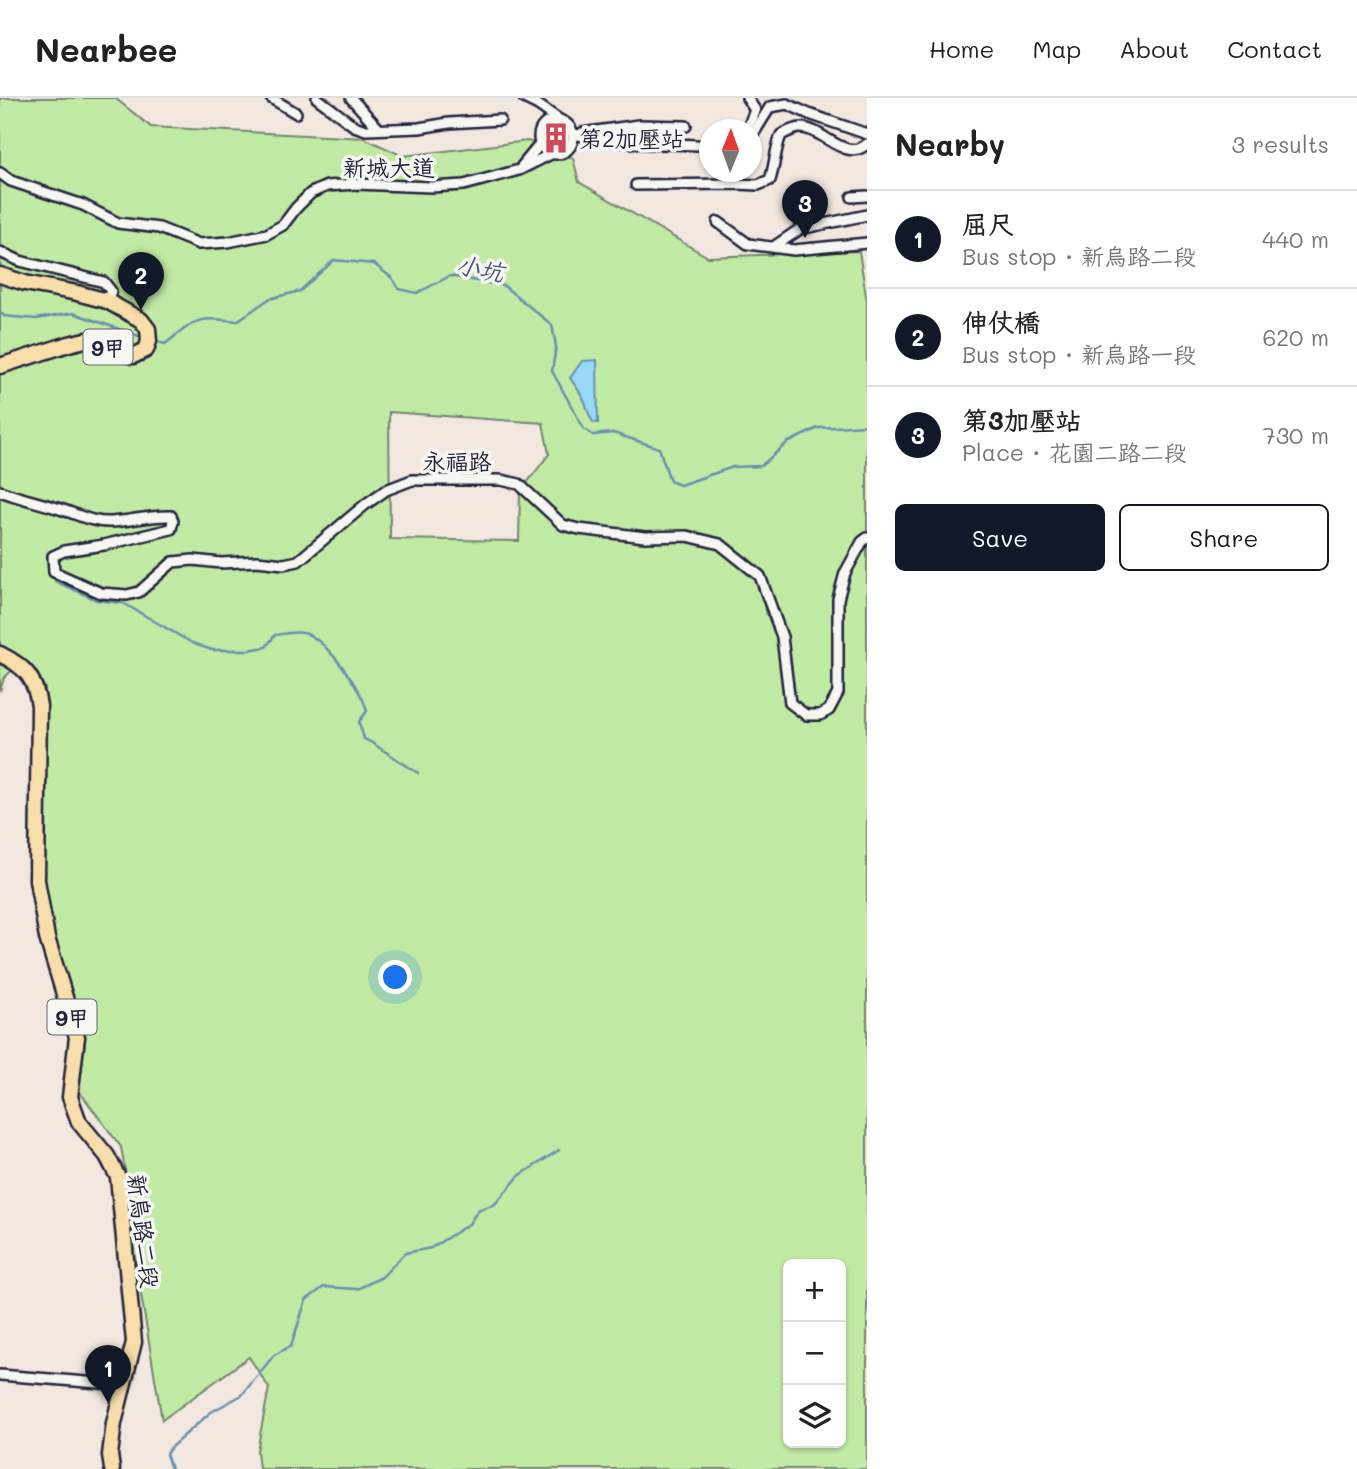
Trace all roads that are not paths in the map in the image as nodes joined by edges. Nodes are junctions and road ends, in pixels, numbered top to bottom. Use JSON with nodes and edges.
{"nodes":[{"id":1,"x":271,"y":98,"type":"edge"},
{"id":2,"x":317,"y":98,"type":"edge"},
{"id":3,"x":351,"y":98,"type":"edge"},
{"id":4,"x":524,"y":98,"type":"edge"},
{"id":5,"x":747,"y":98,"type":"edge"},
{"id":6,"x":538,"y":105,"type":"junction"},
{"id":7,"x":296,"y":113,"type":"dead end"},
{"id":8,"x":751,"y":119,"type":"edge"},
{"id":9,"x":762,"y":119,"type":"edge"},
{"id":10,"x":500,"y":120,"type":"dead end"},
{"id":11,"x":562,"y":122,"type":"junction"},
{"id":12,"x":545,"y":125,"type":"junction"},
{"id":13,"x":686,"y":126,"type":"dead end"},
{"id":14,"x":379,"y":129,"type":"junction"},
{"id":15,"x":573,"y":134,"type":"junction"},
{"id":16,"x":867,"y":134,"type":"edge"},
{"id":17,"x":602,"y":140,"type":"junction"},
{"id":18,"x":541,"y":143,"type":"junction"},
{"id":19,"x":867,"y":144,"type":"edge"},
{"id":20,"x":699,"y":145,"type":"edge"},
{"id":21,"x":570,"y":146,"type":"junction"},
{"id":22,"x":552,"y":153,"type":"junction"},
{"id":23,"x":519,"y":170,"type":"junction"},
{"id":24,"x":0,"y":173,"type":"edge"},
{"id":25,"x":636,"y":185,"type":"dead end"},
{"id":26,"x":867,"y":196,"type":"edge"},
{"id":27,"x":852,"y":197,"type":"dead end"},
{"id":28,"x":867,"y":215,"type":"edge"},
{"id":29,"x":718,"y":222,"type":"dead end"},
{"id":30,"x":867,"y":243,"type":"edge"},
{"id":31,"x":775,"y":246,"type":"junction"},
{"id":32,"x":0,"y":252,"type":"edge"},
{"id":33,"x":0,"y":275,"type":"edge"},
{"id":34,"x":107,"y":301,"type":"junction"},
{"id":35,"x":0,"y":366,"type":"edge"},
{"id":36,"x":0,"y":491,"type":"edge"},
{"id":37,"x":867,"y":538,"type":"edge"},
{"id":38,"x":0,"y":654,"type":"edge"},
{"id":39,"x":0,"y":1375,"type":"edge"},
{"id":40,"x":124,"y":1385,"type":"junction"},
{"id":41,"x":112,"y":1469,"type":"edge"}],
"edges":[{"from":1,"to":7,"type":"street"},
{"from":2,"to":14,"type":"street"},
{"from":3,"to":14,"type":"street"},
{"from":4,"to":6,"type":"street"},
{"from":5,"to":8,"type":"street"},
{"from":6,"to":11,"type":"street"},
{"from":6,"to":12,"type":"street"},
{"from":9,"to":16,"type":"street"},
{"from":10,"to":14,"type":"street"},
{"from":11,"to":12,"type":"street"},
{"from":11,"to":15,"type":"street"},
{"from":12,"to":18,"type":"street"},
{"from":13,"to":15,"type":"street"},
{"from":15,"to":17,"type":"street"},
{"from":15,"to":21,"type":"street"},
{"from":17,"to":20,"type":"street"},
{"from":17,"to":21,"type":"street"},
{"from":18,"to":22,"type":"street"},
{"from":18,"to":23,"type":"street"},
{"from":19,"to":25,"type":"street"},
{"from":21,"to":22,"type":"street"},
{"from":22,"to":23,"type":"street","name":"新城大道"},
{"from":23,"to":24,"type":"street","name":"新城大道"},
{"from":26,"to":27,"type":"street"},
{"from":28,"to":31,"type":"street"},
{"from":29,"to":31,"type":"street"},
{"from":30,"to":31,"type":"street"},
{"from":32,"to":34,"type":"street"},
{"from":33,"to":34,"type":"main road","number":"9甲"},
{"from":34,"to":35,"type":"main road","number":"9甲"},
{"from":36,"to":37,"type":"street","name":"永福路"},
{"from":38,"to":40,"type":"main road","name":"新烏路二段","number":"9甲"},
{"from":39,"to":40,"type":"street"},
{"from":40,"to":41,"type":"main road","name":"新烏路二段","number":"9甲"}]}
